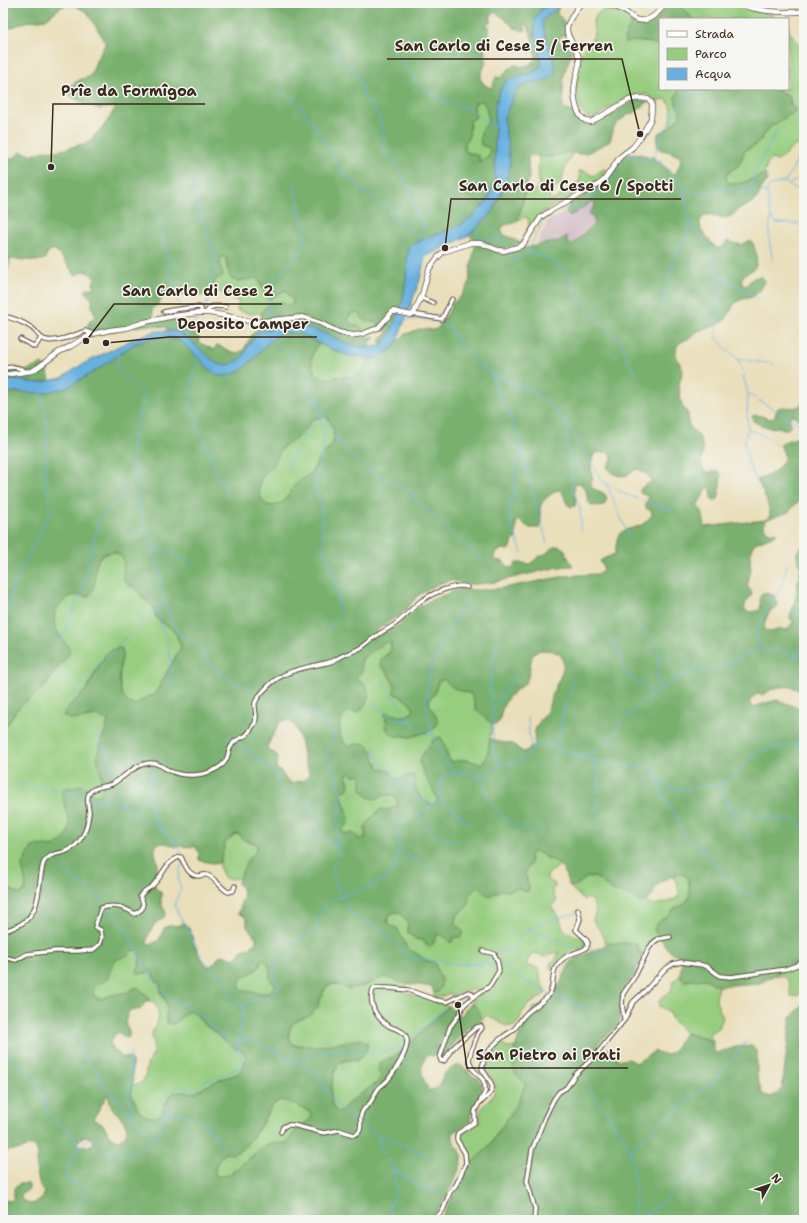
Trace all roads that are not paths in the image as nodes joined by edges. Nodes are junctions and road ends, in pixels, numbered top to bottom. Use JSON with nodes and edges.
{"nodes":[{"id":1,"x":582,"y":3,"type":"edge"},
{"id":2,"x":603,"y":3,"type":"edge"},
{"id":3,"x":666,"y":3,"type":"edge"},
{"id":4,"x":738,"y":3,"type":"edge"},
{"id":5,"x":768,"y":3,"type":"edge"},
{"id":6,"x":744,"y":7,"type":"junction"},
{"id":7,"x":804,"y":11,"type":"edge"},
{"id":8,"x":421,"y":298,"type":"junction"},
{"id":9,"x":452,"y":299,"type":"dead end"},
{"id":10,"x":433,"y":303,"type":"dead end"},
{"id":11,"x":226,"y":307,"type":"dead end"},
{"id":12,"x":164,"y":312,"type":"dead end"},
{"id":13,"x":203,"y":313,"type":"junction"},
{"id":14,"x":412,"y":315,"type":"junction"},
{"id":15,"x":3,"y":316,"type":"edge"},
{"id":16,"x":93,"y":334,"type":"junction"},
{"id":17,"x":41,"y":338,"type":"junction"},
{"id":18,"x":20,"y":339,"type":"dead end"},
{"id":19,"x":3,"y":368,"type":"edge"},
{"id":20,"x":25,"y":371,"type":"junction"},
{"id":21,"x":3,"y":375,"type":"edge"},
{"id":22,"x":467,"y":587,"type":"dead end"},
{"id":23,"x":235,"y":886,"type":"dead end"},
{"id":24,"x":578,"y":910,"type":"dead end"},
{"id":25,"x":3,"y":931,"type":"edge"},
{"id":26,"x":670,"y":936,"type":"dead end"},
{"id":27,"x":483,"y":951,"type":"dead end"},
{"id":28,"x":3,"y":958,"type":"edge"},
{"id":29,"x":804,"y":960,"type":"edge"},
{"id":30,"x":473,"y":997,"type":"junction"},
{"id":31,"x":625,"y":1019,"type":"junction"},
{"id":32,"x":478,"y":1104,"type":"junction"},
{"id":33,"x":281,"y":1132,"type":"dead end"},
{"id":34,"x":434,"y":1220,"type":"edge"},
{"id":35,"x":534,"y":1220,"type":"edge"}],
"edges":[{"from":1,"to":8,"type":"street"},
{"from":2,"to":3,"type":"street"},
{"from":4,"to":6,"type":"street"},
{"from":5,"to":6,"type":"street"},
{"from":6,"to":7,"type":"street"},
{"from":8,"to":10,"type":"street"},
{"from":8,"to":14,"type":"street"},
{"from":9,"to":14,"type":"street"},
{"from":11,"to":13,"type":"street"},
{"from":12,"to":13,"type":"street"},
{"from":13,"to":14,"type":"street"},
{"from":13,"to":16,"type":"street"},
{"from":15,"to":17,"type":"street"},
{"from":16,"to":17,"type":"street"},
{"from":16,"to":20,"type":"street"},
{"from":17,"to":18,"type":"street"},
{"from":19,"to":20,"type":"street"},
{"from":20,"to":21,"type":"street"},
{"from":22,"to":25,"type":"street"},
{"from":23,"to":28,"type":"street"},
{"from":24,"to":32,"type":"street"},
{"from":26,"to":31,"type":"street"},
{"from":27,"to":30,"type":"street"},
{"from":29,"to":31,"type":"street"},
{"from":30,"to":32,"type":"street"},
{"from":30,"to":33,"type":"street"},
{"from":31,"to":35,"type":"street"},
{"from":32,"to":34,"type":"street"}]}
